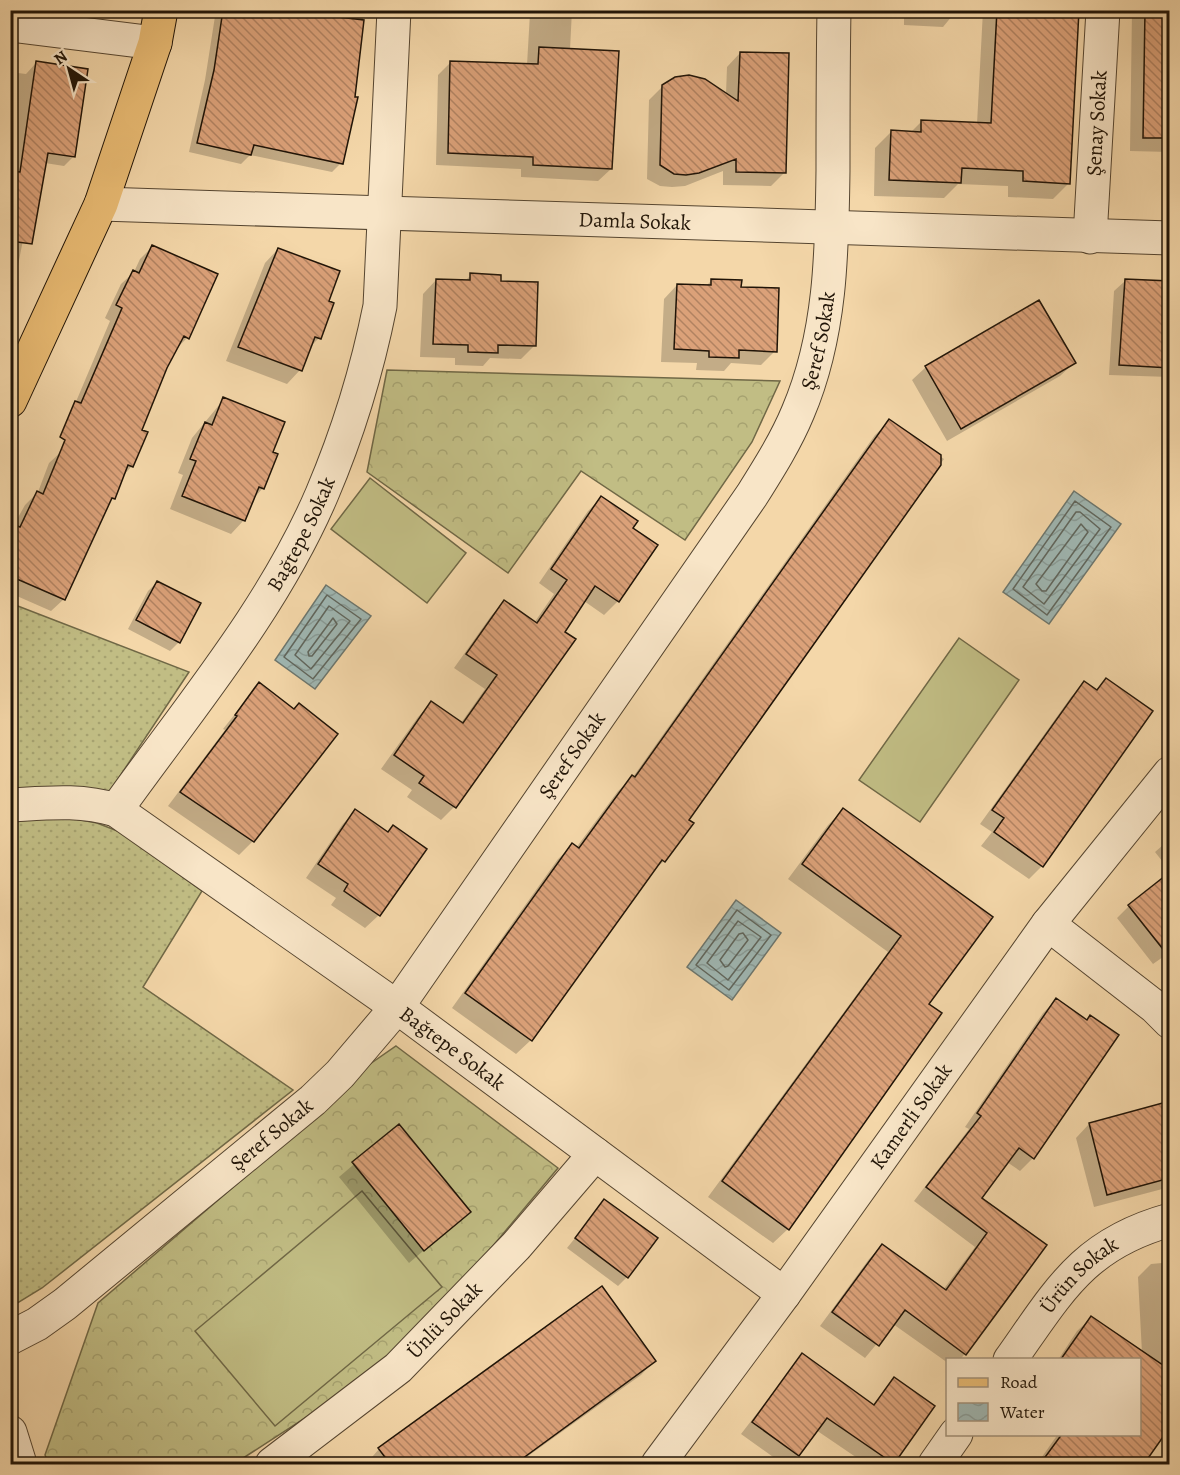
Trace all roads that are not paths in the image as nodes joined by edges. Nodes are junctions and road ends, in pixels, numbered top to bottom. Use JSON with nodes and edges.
{"nodes":[{"id":1,"x":161,"y":10,"type":"edge"},
{"id":2,"x":394,"y":10,"type":"edge"},
{"id":3,"x":834,"y":10,"type":"edge"},
{"id":4,"x":1103,"y":10,"type":"edge"},
{"id":5,"x":10,"y":25,"type":"edge"},
{"id":6,"x":155,"y":43,"type":"junction"},
{"id":7,"x":101,"y":204,"type":"junction"},
{"id":8,"x":384,"y":215,"type":"junction"},
{"id":9,"x":832,"y":228,"type":"junction"},
{"id":10,"x":1090,"y":237,"type":"junction"},
{"id":11,"x":1170,"y":238,"type":"edge"},
{"id":12,"x":10,"y":401,"type":"edge"},
{"id":13,"x":1170,"y":773,"type":"edge"},
{"id":14,"x":10,"y":805,"type":"edge"},
{"id":15,"x":116,"y":810,"type":"junction"},
{"id":16,"x":1048,"y":924,"type":"junction"},
{"id":17,"x":397,"y":1007,"type":"junction"},
{"id":18,"x":1170,"y":1022,"type":"edge"},
{"id":19,"x":595,"y":1154,"type":"junction"},
{"id":20,"x":1170,"y":1220,"type":"edge"},
{"id":21,"x":784,"y":1294,"type":"junction"},
{"id":22,"x":10,"y":1338,"type":"edge"},
{"id":23,"x":1011,"y":1358,"type":"edge"},
{"id":24,"x":10,"y":1432,"type":"edge"},
{"id":25,"x":956,"y":1436,"type":"edge"},
{"id":26,"x":20,"y":1464,"type":"edge"},
{"id":27,"x":272,"y":1464,"type":"edge"},
{"id":28,"x":658,"y":1464,"type":"edge"},
{"id":29,"x":935,"y":1464,"type":"edge"}],
"edges":[{"from":1,"to":6,"type":"main road"},
{"from":2,"to":8,"type":"street","name":"Bağtepe Sokak"},
{"from":3,"to":9,"type":"street","name":"Şeref Sokak"},
{"from":4,"to":10,"type":"street","name":"Şenay Sokak"},
{"from":5,"to":6,"type":"street"},
{"from":6,"to":7,"type":"main road"},
{"from":7,"to":8,"type":"street","name":"Damla Sokak"},
{"from":7,"to":12,"type":"main road"},
{"from":8,"to":9,"type":"street","name":"Damla Sokak"},
{"from":8,"to":15,"type":"street","name":"Bağtepe Sokak"},
{"from":9,"to":10,"type":"street","name":"Damla Sokak"},
{"from":9,"to":17,"type":"street","name":"Şeref Sokak"},
{"from":10,"to":11,"type":"street","name":"Damla Sokak"},
{"from":13,"to":16,"type":"street","name":"Kamerli Sokak"},
{"from":14,"to":15,"type":"street","name":"Bağtepe Sokak"},
{"from":15,"to":17,"type":"street","name":"Bağtepe Sokak"},
{"from":16,"to":18,"type":"street"},
{"from":16,"to":21,"type":"street","name":"Kamerli Sokak"},
{"from":17,"to":19,"type":"street","name":"Bağtepe Sokak"},
{"from":17,"to":22,"type":"street","name":"Şeref Sokak"},
{"from":19,"to":21,"type":"street","name":"Bağtepe Sokak"},
{"from":19,"to":27,"type":"street","name":"Ünlü Sokak"},
{"from":20,"to":23,"type":"street","name":"Ürün Sokak"},
{"from":21,"to":28,"type":"street","name":"Kamerli Sokak"},
{"from":24,"to":26,"type":"street"},
{"from":25,"to":29,"type":"street"}]}
